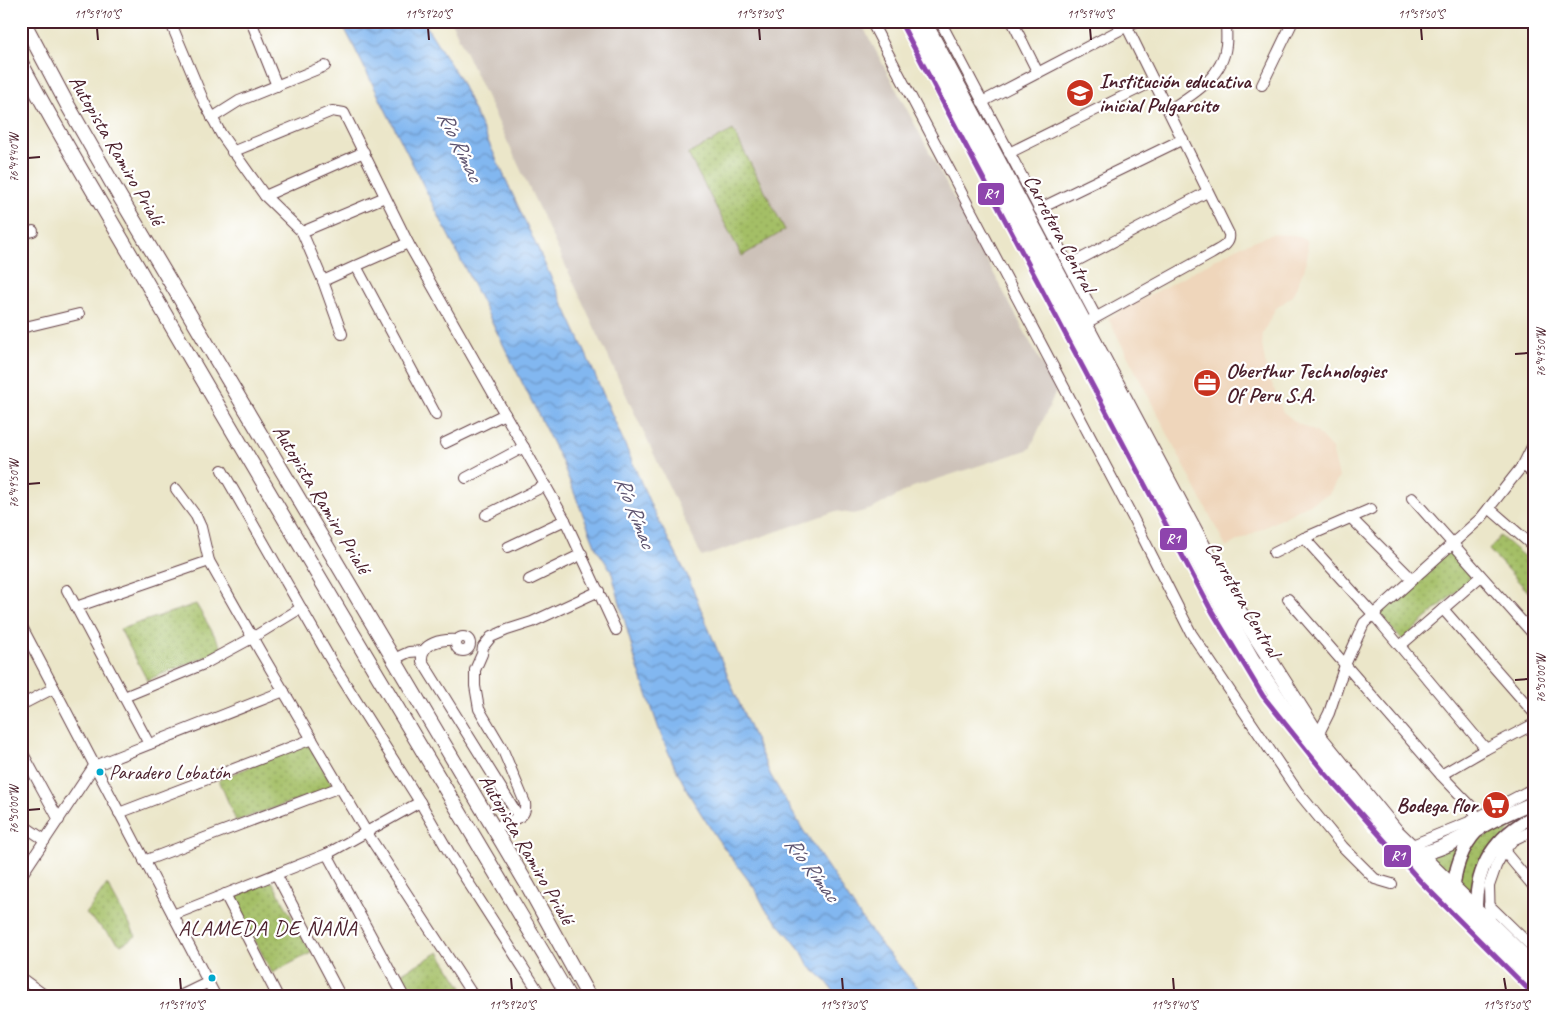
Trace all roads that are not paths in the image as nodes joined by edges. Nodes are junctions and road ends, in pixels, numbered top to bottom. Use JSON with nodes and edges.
{"nodes":[{"id":1,"x":23,"y":21,"type":"edge"},
{"id":2,"x":170,"y":21,"type":"edge"},
{"id":3,"x":251,"y":21,"type":"edge"},
{"id":4,"x":871,"y":21,"type":"edge"},
{"id":5,"x":912,"y":21,"type":"edge"},
{"id":6,"x":924,"y":21,"type":"edge"},
{"id":7,"x":940,"y":21,"type":"edge"},
{"id":8,"x":1012,"y":21,"type":"edge"},
{"id":9,"x":1136,"y":21,"type":"edge"},
{"id":10,"x":1226,"y":21,"type":"edge"},
{"id":11,"x":1293,"y":21,"type":"edge"},
{"id":12,"x":1125,"y":24,"type":"edge"},
{"id":13,"x":21,"y":63,"type":"edge"},
{"id":14,"x":325,"y":66,"type":"dead end"},
{"id":15,"x":1038,"y":73,"type":"junction"},
{"id":16,"x":1154,"y":81,"type":"junction"},
{"id":17,"x":1262,"y":85,"type":"dead end"},
{"id":18,"x":277,"y":86,"type":"junction"},
{"id":19,"x":982,"y":102,"type":"junction"},
{"id":20,"x":1169,"y":110,"type":"junction"},
{"id":21,"x":212,"y":118,"type":"junction"},
{"id":22,"x":1183,"y":139,"type":"junction"},
{"id":23,"x":232,"y":152,"type":"junction"},
{"id":24,"x":364,"y":152,"type":"junction"},
{"id":25,"x":1009,"y":153,"type":"junction"},
{"id":26,"x":1207,"y":192,"type":"junction"},
{"id":27,"x":265,"y":196,"type":"junction"},
{"id":28,"x":385,"y":197,"type":"junction"},
{"id":29,"x":1039,"y":209,"type":"junction"},
{"id":30,"x":33,"y":231,"type":"dead end"},
{"id":31,"x":302,"y":232,"type":"junction"},
{"id":32,"x":21,"y":234,"type":"edge"},
{"id":33,"x":408,"y":243,"type":"junction"},
{"id":34,"x":356,"y":266,"type":"junction"},
{"id":35,"x":1058,"y":272,"type":"junction"},
{"id":36,"x":323,"y":281,"type":"junction"},
{"id":37,"x":79,"y":314,"type":"dead end"},
{"id":38,"x":1091,"y":320,"type":"junction"},
{"id":39,"x":21,"y":328,"type":"edge"},
{"id":40,"x":342,"y":334,"type":"dead end"},
{"id":41,"x":505,"y":414,"type":"junction"},
{"id":42,"x":436,"y":415,"type":"dead end"},
{"id":43,"x":445,"y":443,"type":"dead end"},
{"id":44,"x":1534,"y":443,"type":"edge"},
{"id":45,"x":524,"y":447,"type":"junction"},
{"id":46,"x":1523,"y":465,"type":"junction"},
{"id":47,"x":222,"y":470,"type":"dead end"},
{"id":48,"x":1534,"y":474,"type":"edge"},
{"id":49,"x":466,"y":478,"type":"dead end"},
{"id":50,"x":546,"y":485,"type":"junction"},
{"id":51,"x":176,"y":488,"type":"dead end"},
{"id":52,"x":1412,"y":498,"type":"dead end"},
{"id":53,"x":1489,"y":508,"type":"junction"},
{"id":54,"x":1371,"y":509,"type":"dead end"},
{"id":55,"x":486,"y":516,"type":"dead end"},
{"id":56,"x":1350,"y":517,"type":"junction"},
{"id":57,"x":565,"y":520,"type":"junction"},
{"id":58,"x":1304,"y":538,"type":"junction"},
{"id":59,"x":1452,"y":544,"type":"junction"},
{"id":60,"x":1534,"y":546,"type":"edge"},
{"id":61,"x":508,"y":547,"type":"dead end"},
{"id":62,"x":1274,"y":553,"type":"dead end"},
{"id":63,"x":582,"y":554,"type":"junction"},
{"id":64,"x":209,"y":560,"type":"junction"},
{"id":65,"x":1480,"y":577,"type":"junction"},
{"id":66,"x":529,"y":580,"type":"dead end"},
{"id":67,"x":1412,"y":580,"type":"junction"},
{"id":68,"x":67,"y":590,"type":"dead end"},
{"id":69,"x":599,"y":591,"type":"junction"},
{"id":70,"x":1288,"y":599,"type":"dead end"},
{"id":71,"x":76,"y":607,"type":"junction"},
{"id":72,"x":301,"y":608,"type":"junction"},
{"id":73,"x":1443,"y":609,"type":"junction"},
{"id":74,"x":1373,"y":614,"type":"junction"},
{"id":75,"x":21,"y":625,"type":"edge"},
{"id":76,"x":616,"y":630,"type":"dead end"},
{"id":77,"x":1534,"y":635,"type":"edge"},
{"id":78,"x":252,"y":638,"type":"junction"},
{"id":79,"x":457,"y":640,"type":"dead end"},
{"id":80,"x":1400,"y":646,"type":"junction"},
{"id":81,"x":423,"y":651,"type":"junction"},
{"id":82,"x":394,"y":659,"type":"junction"},
{"id":83,"x":1345,"y":665,"type":"junction"},
{"id":84,"x":54,"y":688,"type":"junction"},
{"id":85,"x":284,"y":691,"type":"junction"},
{"id":86,"x":124,"y":697,"type":"junction"},
{"id":87,"x":21,"y":704,"type":"edge"},
{"id":88,"x":1534,"y":713,"type":"edge"},
{"id":89,"x":1534,"y":724,"type":"edge"},
{"id":90,"x":1318,"y":735,"type":"junction"},
{"id":91,"x":312,"y":739,"type":"junction"},
{"id":92,"x":149,"y":744,"type":"junction"},
{"id":93,"x":1486,"y":749,"type":"junction"},
{"id":94,"x":21,"y":750,"type":"edge"},
{"id":95,"x":94,"y":766,"type":"junction"},
{"id":96,"x":1441,"y":775,"type":"junction"},
{"id":97,"x":340,"y":787,"type":"junction"},
{"id":98,"x":1534,"y":788,"type":"edge"},
{"id":99,"x":420,"y":802,"type":"junction"},
{"id":100,"x":1534,"y":802,"type":"edge"},
{"id":101,"x":119,"y":813,"type":"junction"},
{"id":102,"x":519,"y":817,"type":"junction"},
{"id":103,"x":58,"y":820,"type":"junction"},
{"id":104,"x":1478,"y":823,"type":"junction"},
{"id":105,"x":21,"y":824,"type":"edge"},
{"id":106,"x":502,"y":824,"type":"dead end"},
{"id":107,"x":1530,"y":825,"type":"edge"},
{"id":108,"x":368,"y":832,"type":"junction"},
{"id":109,"x":45,"y":840,"type":"junction"},
{"id":110,"x":1414,"y":850,"type":"junction"},
{"id":111,"x":1504,"y":851,"type":"junction"},
{"id":112,"x":327,"y":854,"type":"junction"},
{"id":113,"x":144,"y":861,"type":"junction"},
{"id":114,"x":276,"y":874,"type":"junction"},
{"id":115,"x":21,"y":876,"type":"edge"},
{"id":116,"x":1392,"y":884,"type":"dead end"},
{"id":117,"x":1534,"y":886,"type":"edge"},
{"id":118,"x":1454,"y":888,"type":"junction"},
{"id":119,"x":225,"y":894,"type":"junction"},
{"id":120,"x":1454,"y":904,"type":"junction"},
{"id":121,"x":1482,"y":908,"type":"junction"},
{"id":122,"x":173,"y":915,"type":"junction"},
{"id":123,"x":1534,"y":949,"type":"edge"},
{"id":124,"x":1533,"y":976,"type":"edge"},
{"id":125,"x":21,"y":978,"type":"edge"},
{"id":126,"x":209,"y":982,"type":"junction"},
{"id":127,"x":47,"y":997,"type":"edge"},
{"id":128,"x":178,"y":997,"type":"edge"},
{"id":129,"x":216,"y":997,"type":"edge"},
{"id":130,"x":278,"y":997,"type":"edge"},
{"id":131,"x":341,"y":997,"type":"edge"},
{"id":132,"x":404,"y":997,"type":"edge"},
{"id":133,"x":474,"y":997,"type":"edge"},
{"id":134,"x":542,"y":997,"type":"edge"},
{"id":135,"x":569,"y":997,"type":"edge"},
{"id":136,"x":588,"y":997,"type":"edge"}],
"edges":[{"from":1,"to":82,"type":"highway","name":"Autopista Ramiro Prialé"},
{"from":2,"to":21,"type":"street"},
{"from":3,"to":18,"type":"street"},
{"from":4,"to":116,"type":"street"},
{"from":5,"to":35,"type":"highway","name":"Carretera Central"},
{"from":6,"to":35,"type":"highway","name":"Carretera Central"},
{"from":7,"to":19,"type":"street"},
{"from":8,"to":15,"type":"street"},
{"from":9,"to":12,"type":"street"},
{"from":10,"to":20,"type":"street"},
{"from":11,"to":17,"type":"street"},
{"from":12,"to":15,"type":"street"},
{"from":12,"to":16,"type":"street"},
{"from":13,"to":135,"type":"highway","name":"Autopista Ramiro Prialé"},
{"from":14,"to":18,"type":"street"},
{"from":15,"to":19,"type":"street"},
{"from":16,"to":20,"type":"street"},
{"from":16,"to":25,"type":"street"},
{"from":18,"to":21,"type":"street"},
{"from":19,"to":25,"type":"street"},
{"from":20,"to":22,"type":"street"},
{"from":21,"to":23,"type":"street"},
{"from":22,"to":26,"type":"street"},
{"from":22,"to":29,"type":"street"},
{"from":23,"to":24,"type":"street"},
{"from":23,"to":27,"type":"street"},
{"from":24,"to":27,"type":"street"},
{"from":24,"to":28,"type":"street"},
{"from":25,"to":29,"type":"street"},
{"from":26,"to":35,"type":"street"},
{"from":26,"to":38,"type":"street"},
{"from":27,"to":31,"type":"street"},
{"from":28,"to":31,"type":"street"},
{"from":28,"to":33,"type":"street"},
{"from":29,"to":35,"type":"street"},
{"from":30,"to":32,"type":"street"},
{"from":31,"to":36,"type":"street"},
{"from":33,"to":34,"type":"street"},
{"from":33,"to":41,"type":"street"},
{"from":34,"to":36,"type":"street"},
{"from":34,"to":42,"type":"street"},
{"from":35,"to":38,"type":"highway","name":"Carretera Central"},
{"from":35,"to":120,"type":"highway","name":"Carretera Central"},
{"from":36,"to":40,"type":"street"},
{"from":37,"to":39,"type":"street"},
{"from":38,"to":90,"type":"highway","name":"Carretera Central"},
{"from":41,"to":43,"type":"street"},
{"from":41,"to":45,"type":"street"},
{"from":44,"to":46,"type":"street"},
{"from":45,"to":49,"type":"street"},
{"from":45,"to":50,"type":"street"},
{"from":46,"to":48,"type":"street"},
{"from":46,"to":53,"type":"street"},
{"from":47,"to":72,"type":"street"},
{"from":50,"to":55,"type":"street"},
{"from":50,"to":57,"type":"street"},
{"from":51,"to":64,"type":"street"},
{"from":52,"to":59,"type":"street"},
{"from":53,"to":59,"type":"street"},
{"from":53,"to":60,"type":"street"},
{"from":54,"to":56,"type":"street"},
{"from":56,"to":58,"type":"street"},
{"from":56,"to":67,"type":"street"},
{"from":57,"to":61,"type":"street"},
{"from":57,"to":63,"type":"street"},
{"from":58,"to":62,"type":"street"},
{"from":58,"to":74,"type":"street"},
{"from":59,"to":65,"type":"street"},
{"from":59,"to":67,"type":"street"},
{"from":63,"to":66,"type":"street"},
{"from":63,"to":69,"type":"street"},
{"from":64,"to":71,"type":"street"},
{"from":64,"to":78,"type":"street"},
{"from":65,"to":73,"type":"street"},
{"from":65,"to":77,"type":"street"},
{"from":67,"to":74,"type":"street"},
{"from":68,"to":71,"type":"street"},
{"from":69,"to":76,"type":"street"},
{"from":69,"to":102,"type":"street"},
{"from":70,"to":83,"type":"street"},
{"from":71,"to":86,"type":"street"},
{"from":72,"to":78,"type":"street"},
{"from":72,"to":99,"type":"street"},
{"from":73,"to":80,"type":"street"},
{"from":73,"to":88,"type":"street"},
{"from":74,"to":80,"type":"street"},
{"from":74,"to":83,"type":"street"},
{"from":75,"to":84,"type":"street"},
{"from":78,"to":85,"type":"street"},
{"from":78,"to":86,"type":"street"},
{"from":79,"to":81,"type":"street"},
{"from":80,"to":93,"type":"street"},
{"from":81,"to":82,"type":"street"},
{"from":81,"to":102,"type":"street"},
{"from":82,"to":136,"type":"highway","name":"Autopista Ramiro Prialé"},
{"from":83,"to":90,"type":"street"},
{"from":83,"to":96,"type":"street"},
{"from":84,"to":87,"type":"street"},
{"from":84,"to":95,"type":"street"},
{"from":85,"to":91,"type":"street"},
{"from":85,"to":92,"type":"street"},
{"from":86,"to":92,"type":"street"},
{"from":89,"to":93,"type":"street"},
{"from":90,"to":110,"type":"highway","name":"Carretera Central"},
{"from":91,"to":97,"type":"street"},
{"from":91,"to":101,"type":"street"},
{"from":92,"to":95,"type":"street"},
{"from":93,"to":96,"type":"street"},
{"from":94,"to":103,"type":"street"},
{"from":95,"to":101,"type":"street"},
{"from":95,"to":103,"type":"street"},
{"from":96,"to":104,"type":"street"},
{"from":97,"to":108,"type":"street"},
{"from":97,"to":113,"type":"street"},
{"from":98,"to":104,"type":"street"},
{"from":99,"to":108,"type":"street"},
{"from":99,"to":134,"type":"street"},
{"from":100,"to":104,"type":"main road"},
{"from":101,"to":113,"type":"street"},
{"from":102,"to":106,"type":"street"},
{"from":103,"to":109,"type":"street"},
{"from":104,"to":110,"type":"highway"},
{"from":104,"to":118,"type":"main road"},
{"from":105,"to":109,"type":"street"},
{"from":107,"to":111,"type":"street"},
{"from":107,"to":121,"type":"main road"},
{"from":108,"to":112,"type":"street"},
{"from":108,"to":133,"type":"street"},
{"from":109,"to":115,"type":"street"},
{"from":110,"to":118,"type":"highway","name":"Carretera Central"},
{"from":111,"to":117,"type":"street"},
{"from":111,"to":121,"type":"street"},
{"from":112,"to":114,"type":"street"},
{"from":112,"to":132,"type":"street"},
{"from":113,"to":122,"type":"street"},
{"from":114,"to":119,"type":"street"},
{"from":114,"to":131,"type":"street"},
{"from":118,"to":120,"type":"main road"},
{"from":118,"to":121,"type":"highway","name":"Carretera Central"},
{"from":119,"to":122,"type":"street"},
{"from":119,"to":130,"type":"street"},
{"from":120,"to":124,"type":"highway","name":"Carretera Central"},
{"from":121,"to":123,"type":"street"},
{"from":121,"to":124,"type":"highway","name":"Carretera Central"},
{"from":122,"to":126,"type":"street"},
{"from":125,"to":127,"type":"street"},
{"from":126,"to":128,"type":"street"},
{"from":126,"to":129,"type":"street"}]}
